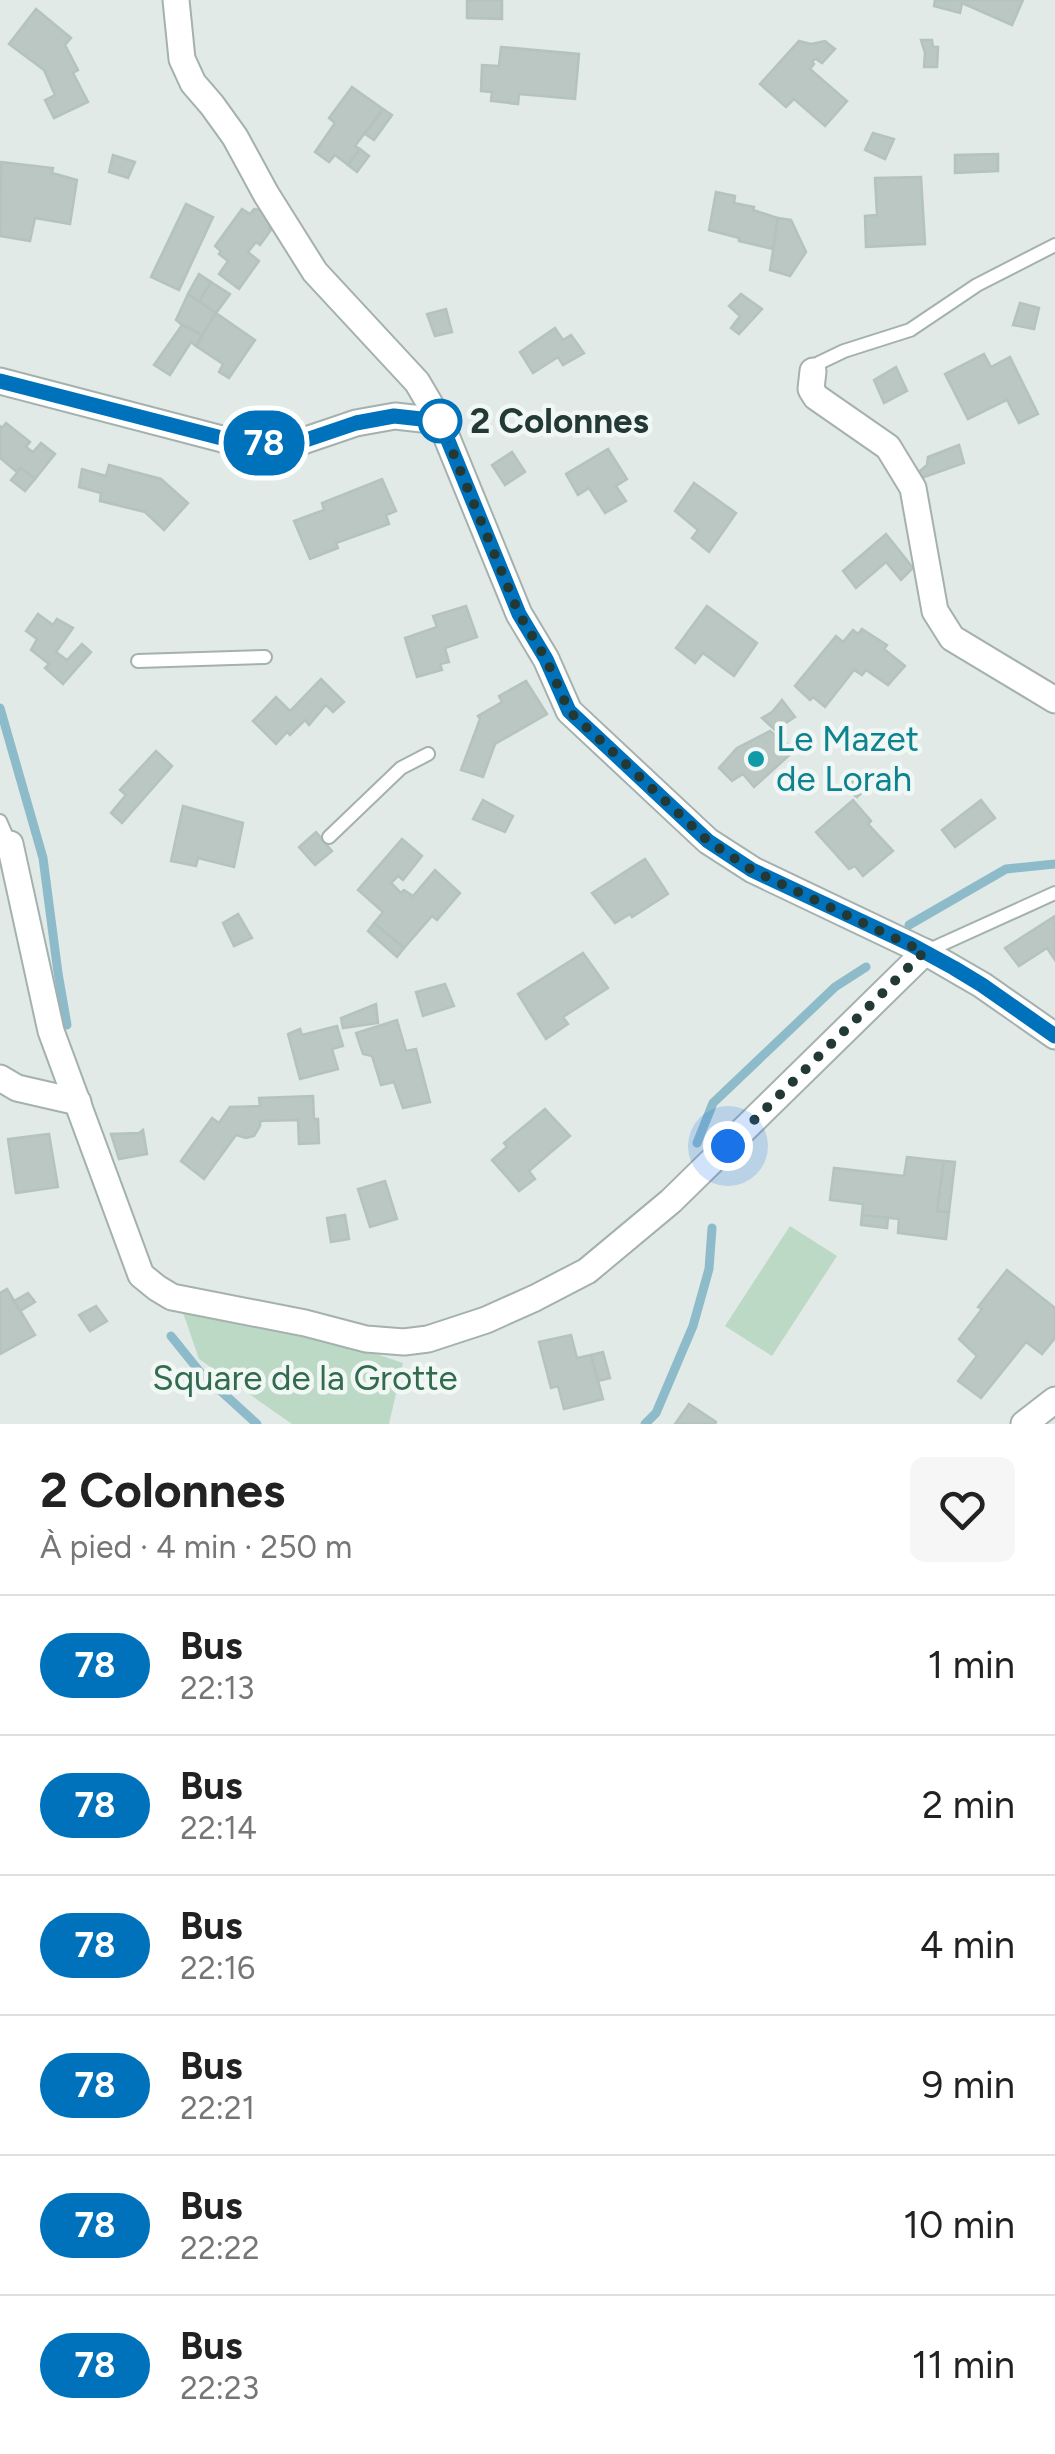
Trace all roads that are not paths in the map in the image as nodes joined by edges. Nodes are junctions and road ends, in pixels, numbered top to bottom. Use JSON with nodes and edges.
{"nodes":[{"id":1,"x":176,"y":0,"type":"edge"},
{"id":2,"x":1055,"y":245,"type":"edge"},
{"id":3,"x":813,"y":371,"type":"joint"},
{"id":4,"x":0,"y":380,"type":"edge"},
{"id":5,"x":440,"y":421,"type":"junction"},
{"id":6,"x":265,"y":656,"type":"dead end"},
{"id":7,"x":138,"y":661,"type":"dead end"},
{"id":8,"x":1055,"y":700,"type":"edge"},
{"id":9,"x":428,"y":754,"type":"dead end"},
{"id":10,"x":5,"y":832,"type":"edge"},
{"id":11,"x":329,"y":837,"type":"dead end"},
{"id":12,"x":1055,"y":893,"type":"edge"},
{"id":13,"x":924,"y":952,"type":"junction"},
{"id":14,"x":1055,"y":1036,"type":"edge"},
{"id":15,"x":0,"y":1078,"type":"edge"},
{"id":16,"x":78,"y":1102,"type":"junction"},
{"id":17,"x":1055,"y":1400,"type":"edge"},
{"id":18,"x":1024,"y":1424,"type":"edge"}],
"edges":[{"from":1,"to":5,"type":"street"},
{"from":2,"to":3,"type":"lane"},
{"from":3,"to":8,"type":"street"},
{"from":4,"to":5,"type":"street"},
{"from":5,"to":13,"type":"street"},
{"from":6,"to":7,"type":"lane"},
{"from":9,"to":11,"type":"lane"},
{"from":10,"to":16,"type":"street"},
{"from":12,"to":13,"type":"lane"},
{"from":13,"to":14,"type":"street"},
{"from":13,"to":16,"type":"street"},
{"from":15,"to":16,"type":"street"},
{"from":17,"to":18,"type":"street"}]}
